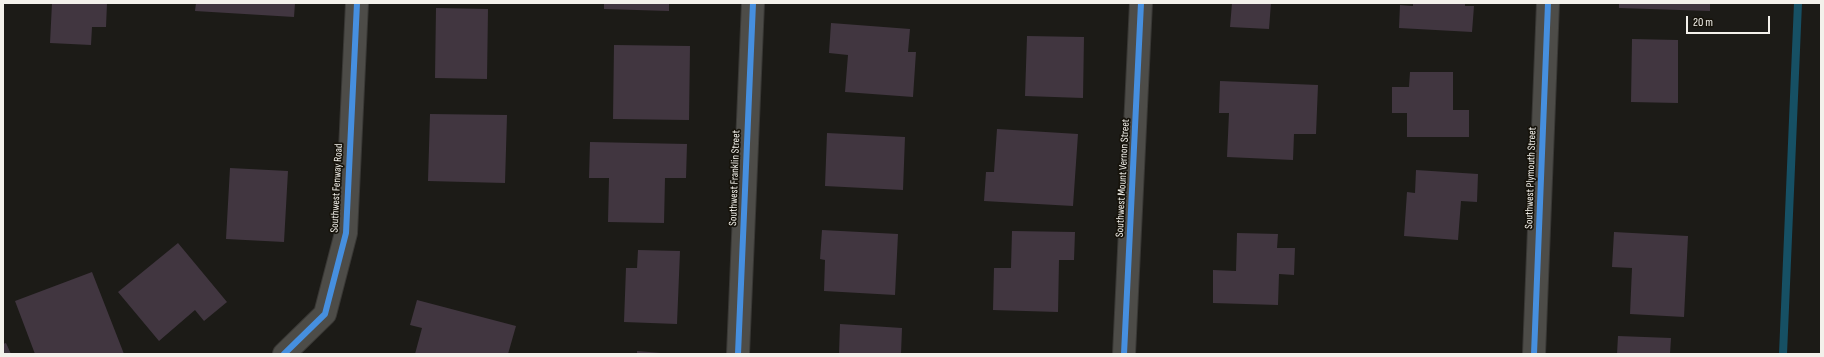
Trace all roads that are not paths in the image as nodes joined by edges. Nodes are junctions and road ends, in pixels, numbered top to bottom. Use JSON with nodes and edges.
{"nodes":[{"id":1,"x":357,"y":3,"type":"edge"},
{"id":2,"x":753,"y":3,"type":"edge"},
{"id":3,"x":1141,"y":3,"type":"edge"},
{"id":4,"x":1548,"y":3,"type":"edge"},
{"id":5,"x":284,"y":354,"type":"edge"},
{"id":6,"x":738,"y":354,"type":"edge"},
{"id":7,"x":1124,"y":354,"type":"edge"},
{"id":8,"x":1534,"y":354,"type":"edge"}],
"edges":[{"from":1,"to":5,"type":"street","name":"Southwest Fenway Road"},
{"from":2,"to":6,"type":"street","name":"Southwest Franklin Street"},
{"from":3,"to":7,"type":"street","name":"Southwest Mount Vernon Street"},
{"from":4,"to":8,"type":"street","name":"Southwest Plymouth Street"}]}
